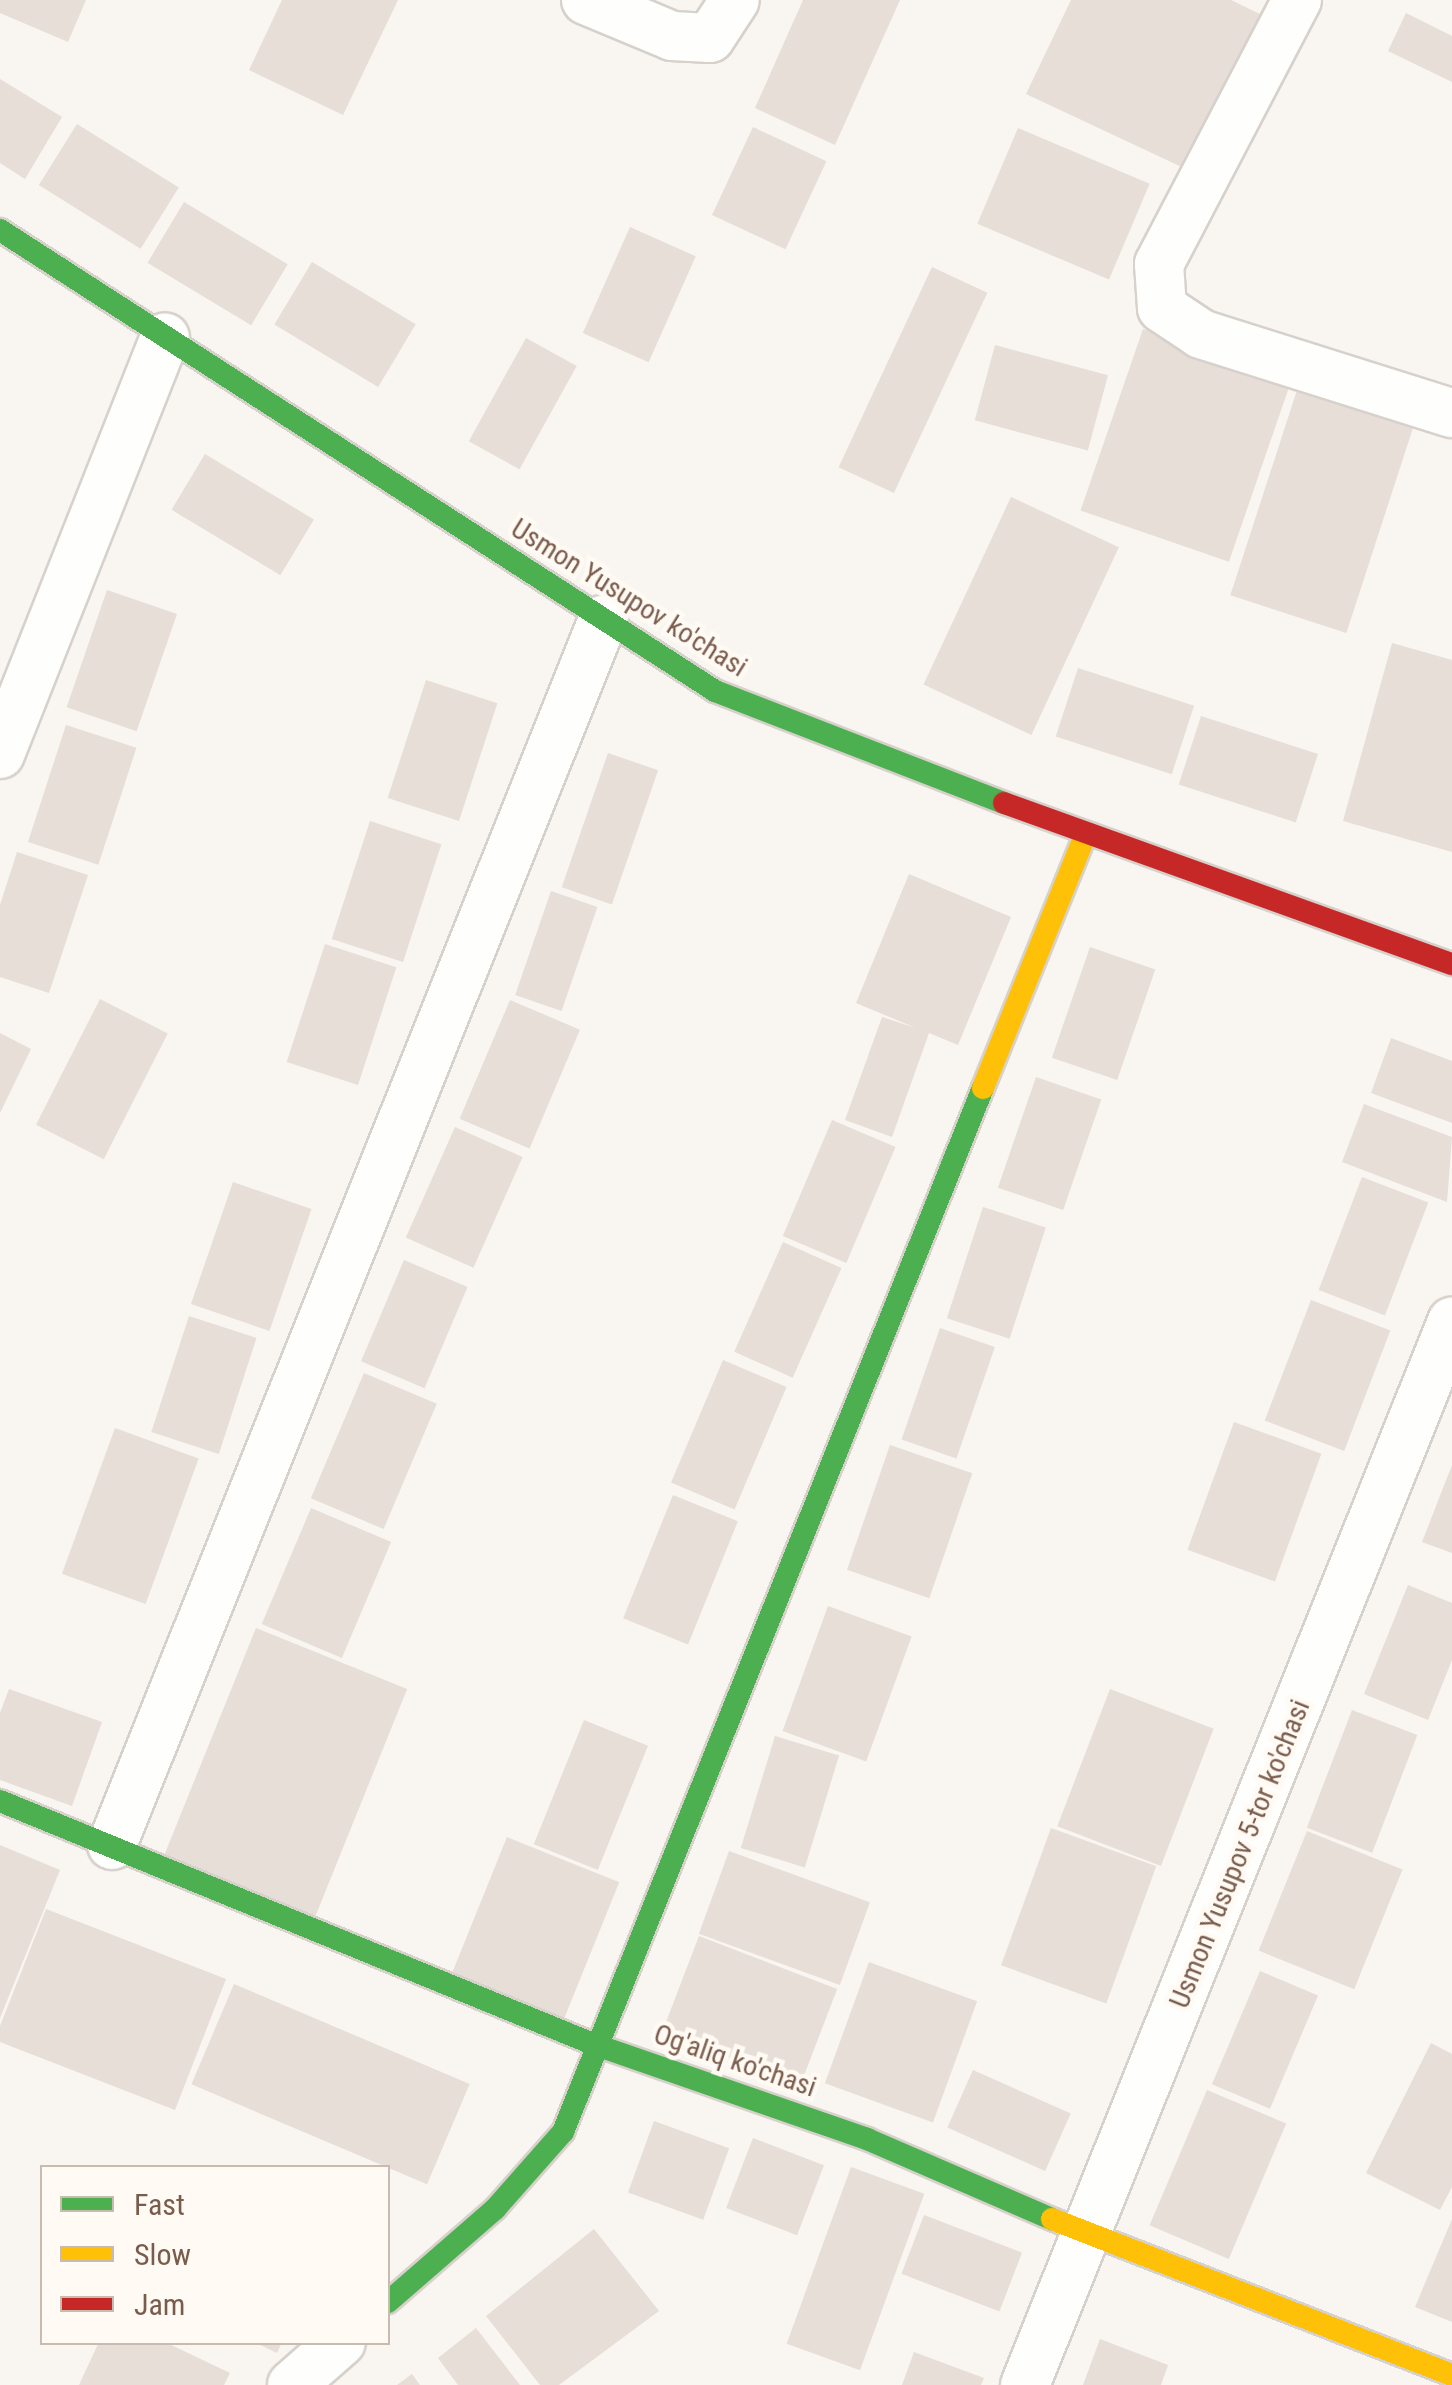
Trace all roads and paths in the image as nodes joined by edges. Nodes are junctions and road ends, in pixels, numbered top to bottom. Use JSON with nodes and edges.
{"nodes":[{"id":1,"x":586,"y":0,"type":"edge"},
{"id":2,"x":735,"y":0,"type":"edge"},
{"id":3,"x":1297,"y":0,"type":"edge"},
{"id":4,"x":0,"y":230,"type":"edge"},
{"id":5,"x":164,"y":337,"type":"junction"},
{"id":6,"x":1452,"y":414,"type":"edge"},
{"id":7,"x":602,"y":620,"type":"junction"},
{"id":8,"x":0,"y":754,"type":"edge"},
{"id":9,"x":1085,"y":835,"type":"junction"},
{"id":10,"x":1452,"y":964,"type":"edge"},
{"id":11,"x":1452,"y":1322,"type":"edge"},
{"id":12,"x":0,"y":1801,"type":"edge"},
{"id":13,"x":112,"y":1844,"type":"junction"},
{"id":14,"x":594,"y":2044,"type":"junction"},
{"id":15,"x":1088,"y":2235,"type":"junction"},
{"id":16,"x":390,"y":2300,"type":"edge"},
{"id":17,"x":338,"y":2345,"type":"edge"},
{"id":18,"x":1452,"y":2376,"type":"edge"},
{"id":19,"x":292,"y":2385,"type":"edge"},
{"id":20,"x":1024,"y":2385,"type":"edge"}],
"edges":[{"from":1,"to":2,"type":"street"},
{"from":3,"to":6,"type":"street"},
{"from":4,"to":5,"type":"street","name":"Usmon Yusupov ko'chasi"},
{"from":5,"to":7,"type":"street","name":"Usmon Yusupov ko'chasi"},
{"from":5,"to":8,"type":"street"},
{"from":7,"to":9,"type":"street","name":"Usmon Yusupov ko'chasi"},
{"from":7,"to":13,"type":"street"},
{"from":9,"to":10,"type":"street","name":"Usmon Yusupov ko'chasi"},
{"from":9,"to":14,"type":"street"},
{"from":11,"to":15,"type":"street","name":"Usmon Yusupov 5-tor ko'chasi"},
{"from":12,"to":13,"type":"street","name":"Og'aliq ko'chasi"},
{"from":13,"to":14,"type":"street","name":"Og'aliq ko'chasi"},
{"from":14,"to":15,"type":"street","name":"Og'aliq ko'chasi"},
{"from":14,"to":16,"type":"street"},
{"from":15,"to":18,"type":"street","name":"Og'aliq ko'chasi"},
{"from":15,"to":20,"type":"street","name":"Usmon Yusupov 5-tor ko'chasi"},
{"from":17,"to":19,"type":"street"}]}
